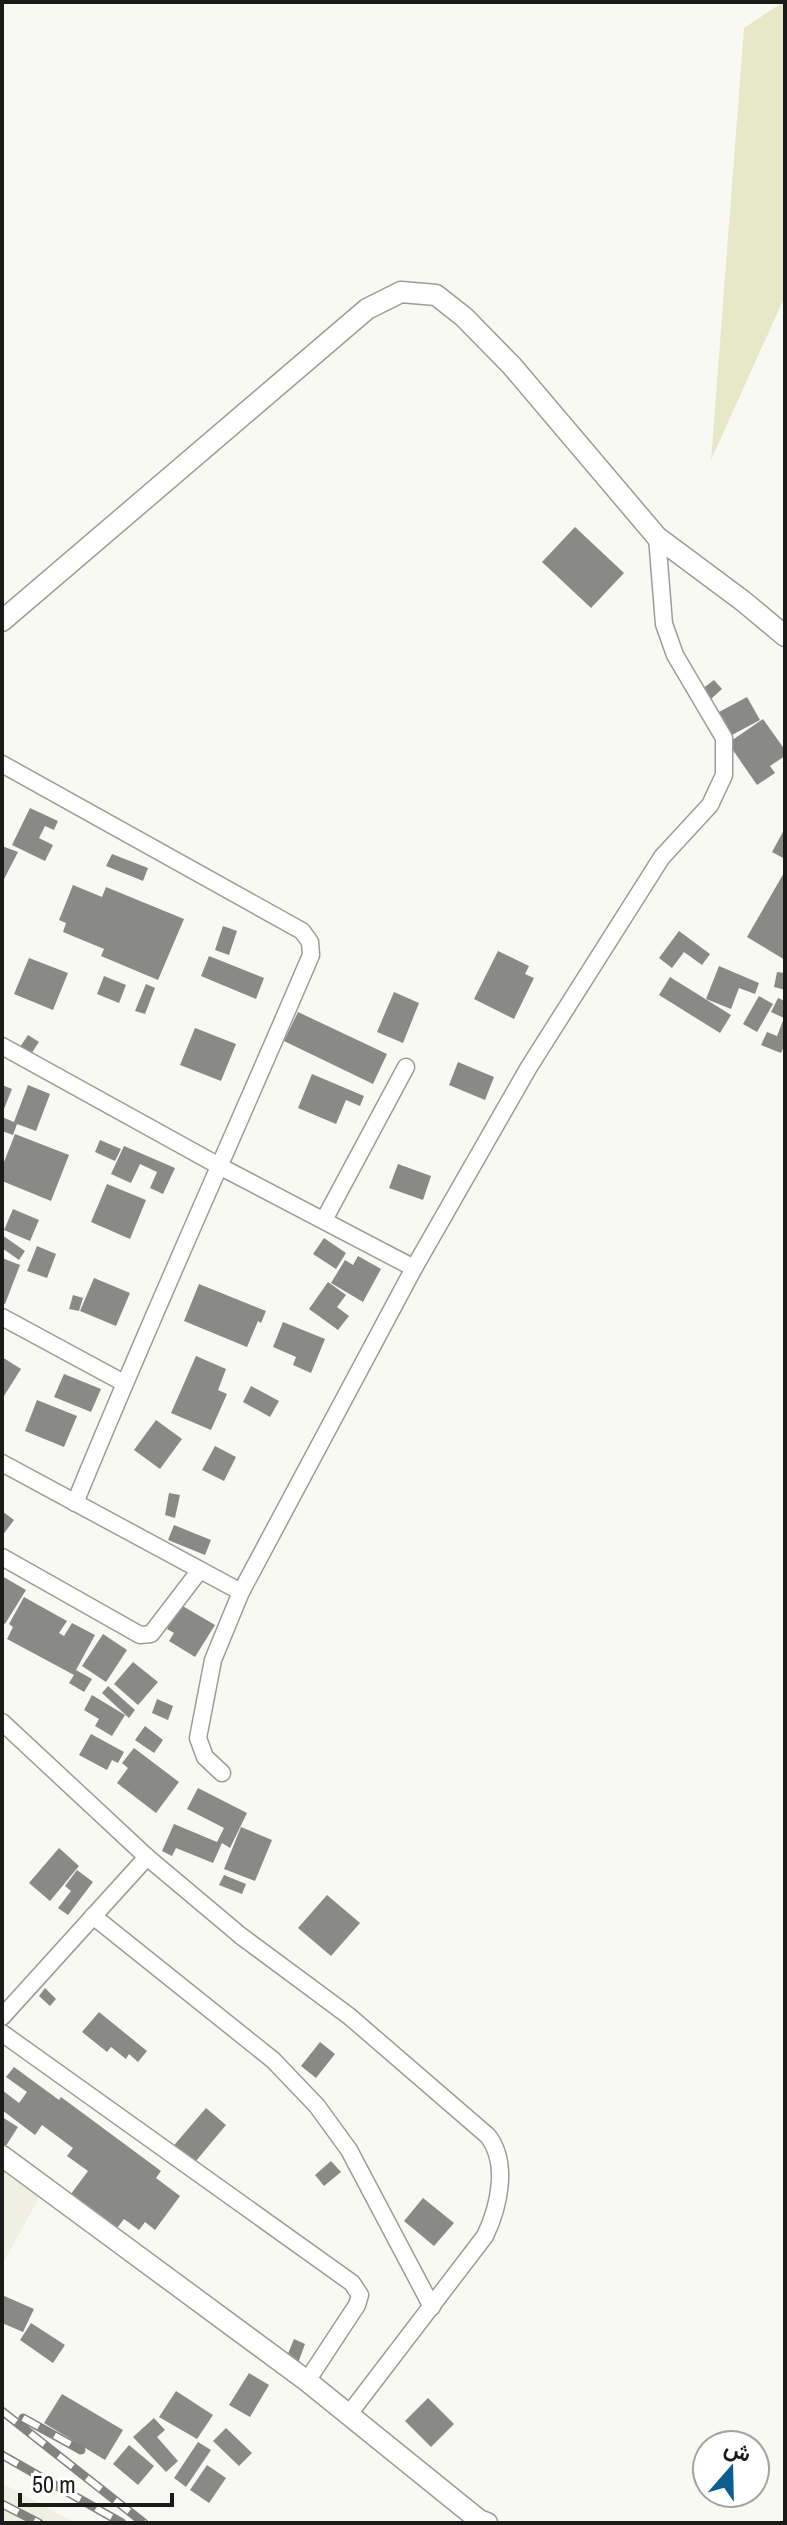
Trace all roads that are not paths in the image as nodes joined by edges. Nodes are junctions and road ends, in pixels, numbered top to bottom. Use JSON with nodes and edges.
{"nodes":[{"id":1,"x":657,"y":537,"type":"junction"},
{"id":2,"x":2,"y":621,"type":"edge"},
{"id":3,"x":785,"y":636,"type":"edge"},
{"id":4,"x":2,"y":764,"type":"edge"},
{"id":5,"x":2,"y":1046,"type":"edge"},
{"id":6,"x":406,"y":1067,"type":"dead end"},
{"id":7,"x":221,"y":1167,"type":"junction"},
{"id":8,"x":324,"y":1220,"type":"junction"},
{"id":9,"x":414,"y":1268,"type":"junction"},
{"id":10,"x":2,"y":1317,"type":"edge"},
{"id":11,"x":124,"y":1383,"type":"junction"},
{"id":12,"x":2,"y":1463,"type":"edge"},
{"id":13,"x":75,"y":1503,"type":"junction"},
{"id":14,"x":2,"y":1557,"type":"edge"},
{"id":15,"x":200,"y":1570,"type":"junction"},
{"id":16,"x":241,"y":1592,"type":"junction"},
{"id":17,"x":2,"y":1722,"type":"edge"},
{"id":18,"x":222,"y":1773,"type":"dead end"},
{"id":19,"x":147,"y":1857,"type":"junction"},
{"id":20,"x":93,"y":1916,"type":"junction"},
{"id":21,"x":2,"y":2017,"type":"edge"},
{"id":22,"x":2,"y":2033,"type":"edge"},
{"id":23,"x":2,"y":2156,"type":"edge"},
{"id":24,"x":432,"y":2307,"type":"junction"},
{"id":25,"x":307,"y":2381,"type":"junction"},
{"id":26,"x":349,"y":2414,"type":"junction"},
{"id":27,"x":487,"y":2523,"type":"edge"}],
"edges":[{"from":1,"to":2,"type":"street"},
{"from":1,"to":3,"type":"street"},
{"from":1,"to":9,"type":"street"},
{"from":4,"to":7,"type":"street"},
{"from":5,"to":7,"type":"street"},
{"from":6,"to":8,"type":"street"},
{"from":7,"to":8,"type":"street"},
{"from":7,"to":11,"type":"street"},
{"from":8,"to":9,"type":"street"},
{"from":9,"to":16,"type":"street"},
{"from":10,"to":11,"type":"street"},
{"from":11,"to":13,"type":"street"},
{"from":12,"to":13,"type":"street"},
{"from":13,"to":15,"type":"street"},
{"from":14,"to":15,"type":"street"},
{"from":15,"to":16,"type":"street"},
{"from":16,"to":18,"type":"street"},
{"from":17,"to":19,"type":"street"},
{"from":19,"to":20,"type":"street"},
{"from":19,"to":24,"type":"street"},
{"from":20,"to":21,"type":"street"},
{"from":20,"to":24,"type":"street"},
{"from":22,"to":25,"type":"street"},
{"from":23,"to":25,"type":"street"},
{"from":24,"to":26,"type":"street"},
{"from":25,"to":26,"type":"street"},
{"from":26,"to":27,"type":"street"}]}
